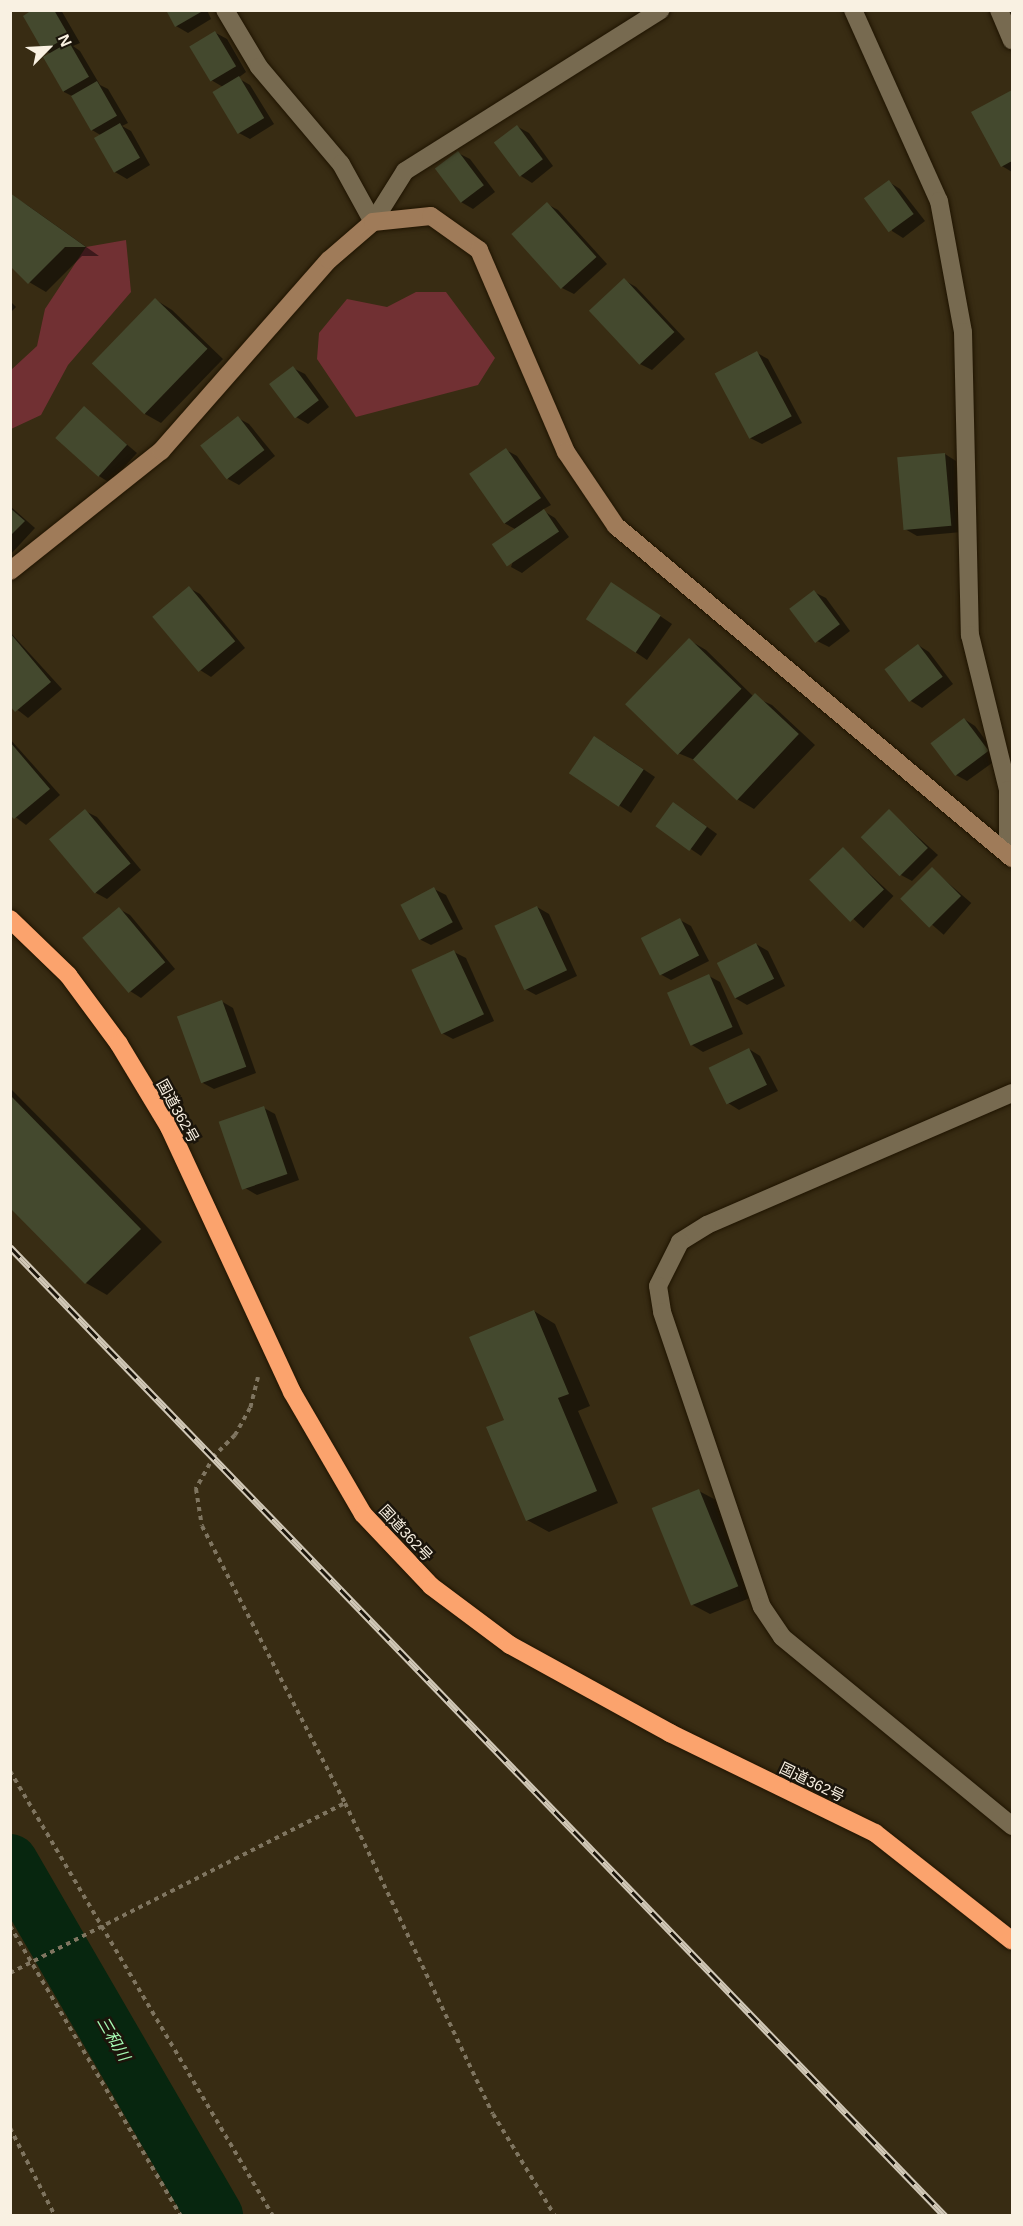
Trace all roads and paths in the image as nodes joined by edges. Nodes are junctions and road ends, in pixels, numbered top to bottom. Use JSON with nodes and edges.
{"nodes":[{"id":1,"x":225,"y":10,"type":"edge"},
{"id":2,"x":661,"y":10,"type":"edge"},
{"id":3,"x":853,"y":10,"type":"edge"},
{"id":4,"x":999,"y":10,"type":"edge"},
{"id":5,"x":1012,"y":40,"type":"edge"},
{"id":6,"x":373,"y":222,"type":"junction"},
{"id":7,"x":10,"y":571,"type":"edge"},
{"id":8,"x":1010,"y":857,"type":"edge"},
{"id":9,"x":10,"y":918,"type":"edge"},
{"id":10,"x":1012,"y":1093,"type":"edge"},
{"id":11,"x":268,"y":1339,"type":"junction"},
{"id":12,"x":10,"y":1771,"type":"edge"},
{"id":13,"x":345,"y":1803,"type":"junction"},
{"id":14,"x":1012,"y":1826,"type":"edge"},
{"id":15,"x":104,"y":1924,"type":"junction"},
{"id":16,"x":10,"y":1926,"type":"edge"},
{"id":17,"x":1012,"y":1941,"type":"edge"},
{"id":18,"x":33,"y":1964,"type":"junction"},
{"id":19,"x":10,"y":1973,"type":"edge"},
{"id":20,"x":10,"y":2128,"type":"edge"},
{"id":21,"x":55,"y":2216,"type":"edge"},
{"id":22,"x":181,"y":2216,"type":"edge"},
{"id":23,"x":273,"y":2216,"type":"edge"},
{"id":24,"x":555,"y":2216,"type":"edge"}],
"edges":[{"from":1,"to":6,"type":"street"},
{"from":2,"to":6,"type":"street"},
{"from":3,"to":8,"type":"street"},
{"from":4,"to":5,"type":"street"},
{"from":6,"to":7,"type":"street"},
{"from":6,"to":8,"type":"street"},
{"from":9,"to":11,"type":"highway","name":"国道362号"},
{"from":10,"to":14,"type":"street"},
{"from":11,"to":13,"type":"path"},
{"from":11,"to":17,"type":"highway","name":"国道362号"},
{"from":12,"to":15,"type":"path"},
{"from":13,"to":15,"type":"path"},
{"from":13,"to":24,"type":"path"},
{"from":15,"to":18,"type":"path"},
{"from":15,"to":23,"type":"path"},
{"from":16,"to":18,"type":"path"},
{"from":18,"to":19,"type":"path"},
{"from":18,"to":22,"type":"path"},
{"from":20,"to":21,"type":"path"}]}
